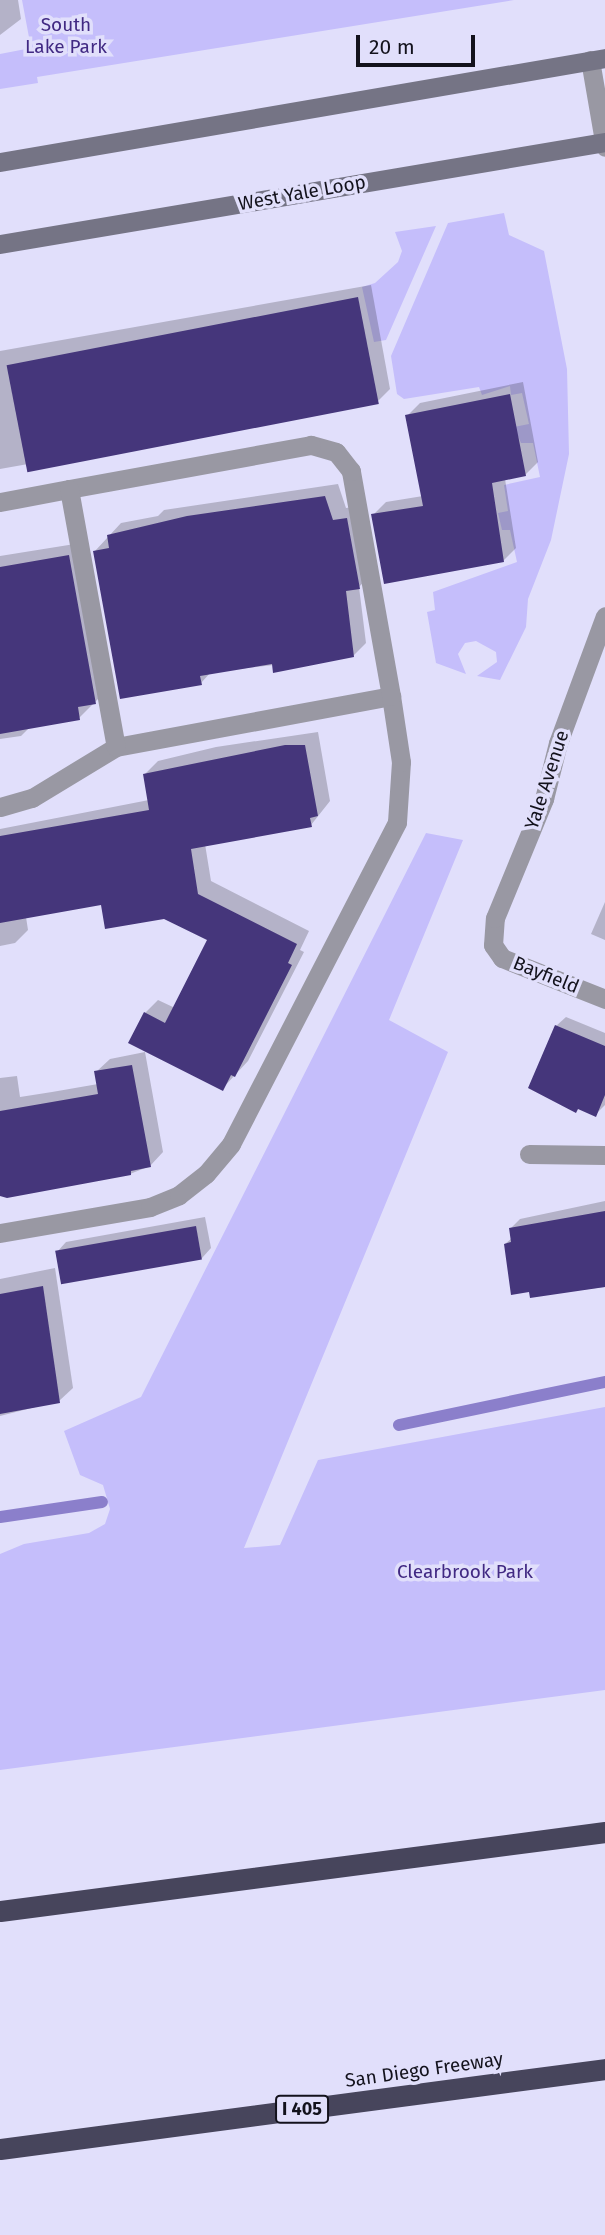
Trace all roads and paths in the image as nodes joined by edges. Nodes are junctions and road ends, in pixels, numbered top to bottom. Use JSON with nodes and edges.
{"nodes":[{"id":1,"x":598,"y":59,"type":"edge"},
{"id":2,"x":605,"y":144,"type":"edge"},
{"id":3,"x":0,"y":162,"type":"edge"},
{"id":4,"x":0,"y":244,"type":"edge"},
{"id":5,"x":69,"y":489,"type":"junction"},
{"id":6,"x":0,"y":502,"type":"edge"},
{"id":7,"x":605,"y":616,"type":"edge"},
{"id":8,"x":391,"y":696,"type":"junction"},
{"id":9,"x":116,"y":747,"type":"junction"},
{"id":10,"x":0,"y":807,"type":"edge"},
{"id":11,"x":494,"y":944,"type":"joint"},
{"id":12,"x":605,"y":999,"type":"edge"},
{"id":13,"x":529,"y":1154,"type":"dead end"},
{"id":14,"x":605,"y":1155,"type":"edge"},
{"id":15,"x":0,"y":1233,"type":"edge"},
{"id":16,"x":605,"y":1832,"type":"edge"},
{"id":17,"x":0,"y":1911,"type":"edge"},
{"id":18,"x":605,"y":2069,"type":"edge"},
{"id":19,"x":0,"y":2149,"type":"edge"}],
"edges":[{"from":1,"to":2,"type":"street"},
{"from":1,"to":3,"type":"main road"},
{"from":2,"to":4,"type":"main road","name":"West Yale Loop"},
{"from":5,"to":6,"type":"street"},
{"from":5,"to":8,"type":"street"},
{"from":5,"to":9,"type":"street"},
{"from":7,"to":11,"type":"street","name":"Yale Avenue"},
{"from":8,"to":9,"type":"street"},
{"from":8,"to":15,"type":"street"},
{"from":9,"to":10,"type":"street"},
{"from":11,"to":12,"type":"street","name":"Bayfield"},
{"from":13,"to":14,"type":"street"},
{"from":16,"to":17,"type":"highway"},
{"from":18,"to":19,"type":"highway","name":"San Diego Freeway","number":"I 405"}]}
